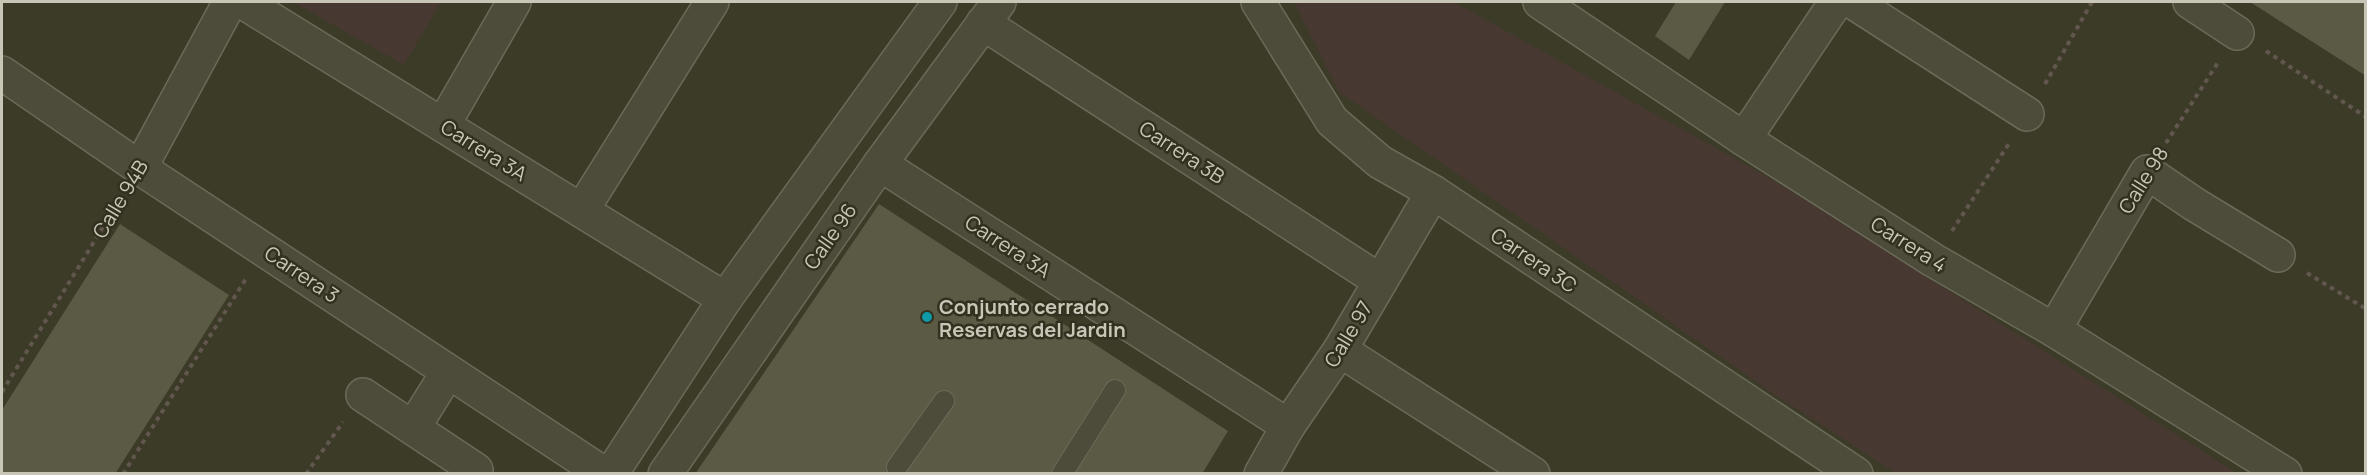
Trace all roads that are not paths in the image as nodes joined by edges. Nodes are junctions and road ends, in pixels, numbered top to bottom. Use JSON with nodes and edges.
{"nodes":[{"id":1,"x":230,"y":2,"type":"edge"},
{"id":2,"x":243,"y":2,"type":"edge"},
{"id":3,"x":514,"y":2,"type":"edge"},
{"id":4,"x":712,"y":2,"type":"edge"},
{"id":5,"x":940,"y":2,"type":"edge"},
{"id":6,"x":1258,"y":2,"type":"edge"},
{"id":7,"x":1540,"y":2,"type":"edge"},
{"id":8,"x":1836,"y":2,"type":"edge"},
{"id":9,"x":1853,"y":2,"type":"edge"},
{"id":10,"x":2190,"y":2,"type":"edge"},
{"id":11,"x":991,"y":12,"type":"edge"},
{"id":12,"x":2237,"y":33,"type":"road end"},
{"id":13,"x":2,"y":73,"type":"edge"},
{"id":14,"x":2027,"y":114,"type":"dead end"},
{"id":15,"x":443,"y":125,"type":"junction"},
{"id":16,"x":1744,"y":139,"type":"junction"},
{"id":17,"x":880,"y":164,"type":"junction"},
{"id":18,"x":140,"y":168,"type":"junction"},
{"id":19,"x":1433,"y":192,"type":"junction"},
{"id":20,"x":582,"y":210,"type":"junction"},
{"id":21,"x":2278,"y":255,"type":"road end"},
{"id":22,"x":1380,"y":281,"type":"junction"},
{"id":23,"x":725,"y":299,"type":"junction"},
{"id":24,"x":2054,"y":330,"type":"junction"},
{"id":25,"x":1340,"y":350,"type":"junction"},
{"id":26,"x":448,"y":372,"type":"junction"},
{"id":27,"x":1115,"y":390,"type":"dead end"},
{"id":28,"x":363,"y":394,"type":"road end"},
{"id":29,"x":944,"y":401,"type":"dead end"},
{"id":30,"x":1288,"y":426,"type":"junction"},
{"id":31,"x":413,"y":428,"type":"junction"},
{"id":32,"x":476,"y":470,"type":"dead end"},
{"id":33,"x":898,"y":471,"type":"edge"},
{"id":34,"x":604,"y":474,"type":"edge"},
{"id":35,"x":611,"y":474,"type":"edge"},
{"id":36,"x":665,"y":474,"type":"edge"},
{"id":37,"x":1062,"y":474,"type":"edge"},
{"id":38,"x":1261,"y":474,"type":"edge"},
{"id":39,"x":1533,"y":474,"type":"edge"},
{"id":40,"x":1856,"y":474,"type":"edge"},
{"id":41,"x":2285,"y":474,"type":"edge"}],
"edges":[{"from":1,"to":18,"type":"street","name":"Calle 94B"},
{"from":2,"to":15,"type":"street","name":"Carrera 3A"},
{"from":3,"to":15,"type":"street"},
{"from":4,"to":20,"type":"street"},
{"from":5,"to":23,"type":"street"},
{"from":6,"to":19,"type":"street","name":"Carrera 3C"},
{"from":7,"to":16,"type":"street","name":"Carrera 4"},
{"from":8,"to":16,"type":"street"},
{"from":9,"to":14,"type":"street"},
{"from":10,"to":12,"type":"street"},
{"from":11,"to":17,"type":"street","name":"Calle 96"},
{"from":11,"to":22,"type":"street","name":"Carrera 3B"},
{"from":13,"to":18,"type":"street","name":"Carrera 3"},
{"from":15,"to":20,"type":"street","name":"Carrera 3A"},
{"from":16,"to":24,"type":"street","name":"Carrera 4"},
{"from":17,"to":30,"type":"street","name":"Carrera 3A"},
{"from":17,"to":36,"type":"street","name":"Calle 96"},
{"from":18,"to":26,"type":"street","name":"Carrera 3"},
{"from":19,"to":22,"type":"street","name":"Calle 97"},
{"from":19,"to":40,"type":"street","name":"Carrera 3C"},
{"from":20,"to":23,"type":"street","name":"Carrera 3A"},
{"from":21,"to":24,"type":"street","name":"Calle 98"},
{"from":22,"to":25,"type":"street","name":"Calle 97"},
{"from":23,"to":35,"type":"street"},
{"from":24,"to":41,"type":"street","name":"Carrera 4"},
{"from":25,"to":30,"type":"street","name":"Calle 97"},
{"from":25,"to":39,"type":"street"},
{"from":26,"to":31,"type":"street"},
{"from":26,"to":34,"type":"street","name":"Carrera 3"},
{"from":27,"to":37,"type":"lane"},
{"from":28,"to":31,"type":"street"},
{"from":29,"to":33,"type":"lane"},
{"from":30,"to":38,"type":"street","name":"Calle 97"},
{"from":31,"to":32,"type":"street"}]}
